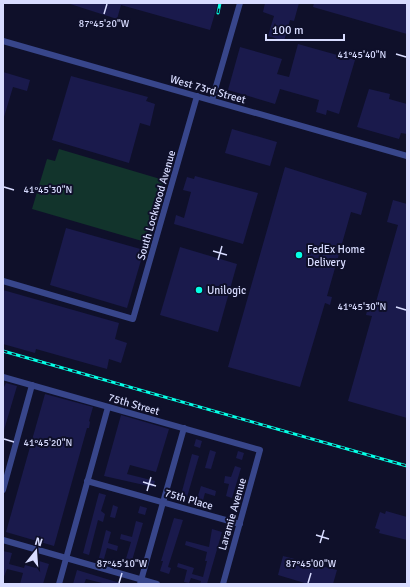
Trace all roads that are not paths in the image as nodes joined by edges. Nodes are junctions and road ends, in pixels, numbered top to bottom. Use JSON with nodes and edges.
{"nodes":[{"id":1,"x":240,"y":3,"type":"edge"},
{"id":2,"x":3,"y":41,"type":"edge"},
{"id":3,"x":197,"y":96,"type":"junction"},
{"id":4,"x":212,"y":100,"type":"junction"},
{"id":5,"x":407,"y":156,"type":"edge"},
{"id":6,"x":3,"y":281,"type":"edge"},
{"id":7,"x":3,"y":377,"type":"edge"},
{"id":8,"x":32,"y":385,"type":"junction"},
{"id":9,"x":108,"y":407,"type":"junction"},
{"id":10,"x":184,"y":428,"type":"junction"},
{"id":11,"x":260,"y":450,"type":"joint"},
{"id":12,"x":87,"y":481,"type":"junction"},
{"id":13,"x":3,"y":490,"type":"edge"},
{"id":14,"x":163,"y":503,"type":"junction"},
{"id":15,"x":240,"y":524,"type":"junction"},
{"id":16,"x":3,"y":540,"type":"edge"},
{"id":17,"x":66,"y":558,"type":"junction"},
{"id":18,"x":141,"y":582,"type":"edge"},
{"id":19,"x":59,"y":584,"type":"edge"},
{"id":20,"x":157,"y":584,"type":"edge"},
{"id":21,"x":223,"y":584,"type":"edge"}],
"edges":[{"from":1,"to":4,"type":"street"},
{"from":2,"to":3,"type":"street","name":"West 73rd Street"},
{"from":3,"to":4,"type":"street","name":"West 73rd Street"},
{"from":3,"to":6,"type":"street","name":"South Lockwood Avenue"},
{"from":4,"to":5,"type":"street","name":"West 73rd Street"},
{"from":7,"to":8,"type":"street","name":"75th Street"},
{"from":8,"to":9,"type":"street","name":"75th Street"},
{"from":8,"to":13,"type":"street"},
{"from":9,"to":10,"type":"street","name":"75th Street"},
{"from":9,"to":12,"type":"street"},
{"from":10,"to":11,"type":"street","name":"75th Street"},
{"from":10,"to":14,"type":"street"},
{"from":11,"to":15,"type":"street","name":"Laramie Avenue"},
{"from":12,"to":14,"type":"street","name":"75th Place"},
{"from":12,"to":17,"type":"street"},
{"from":14,"to":15,"type":"street","name":"75th Place"},
{"from":14,"to":18,"type":"street"},
{"from":15,"to":21,"type":"street","name":"Laramie Avenue"},
{"from":16,"to":17,"type":"street"},
{"from":17,"to":18,"type":"street"},
{"from":17,"to":19,"type":"street"},
{"from":18,"to":20,"type":"street"}]}
